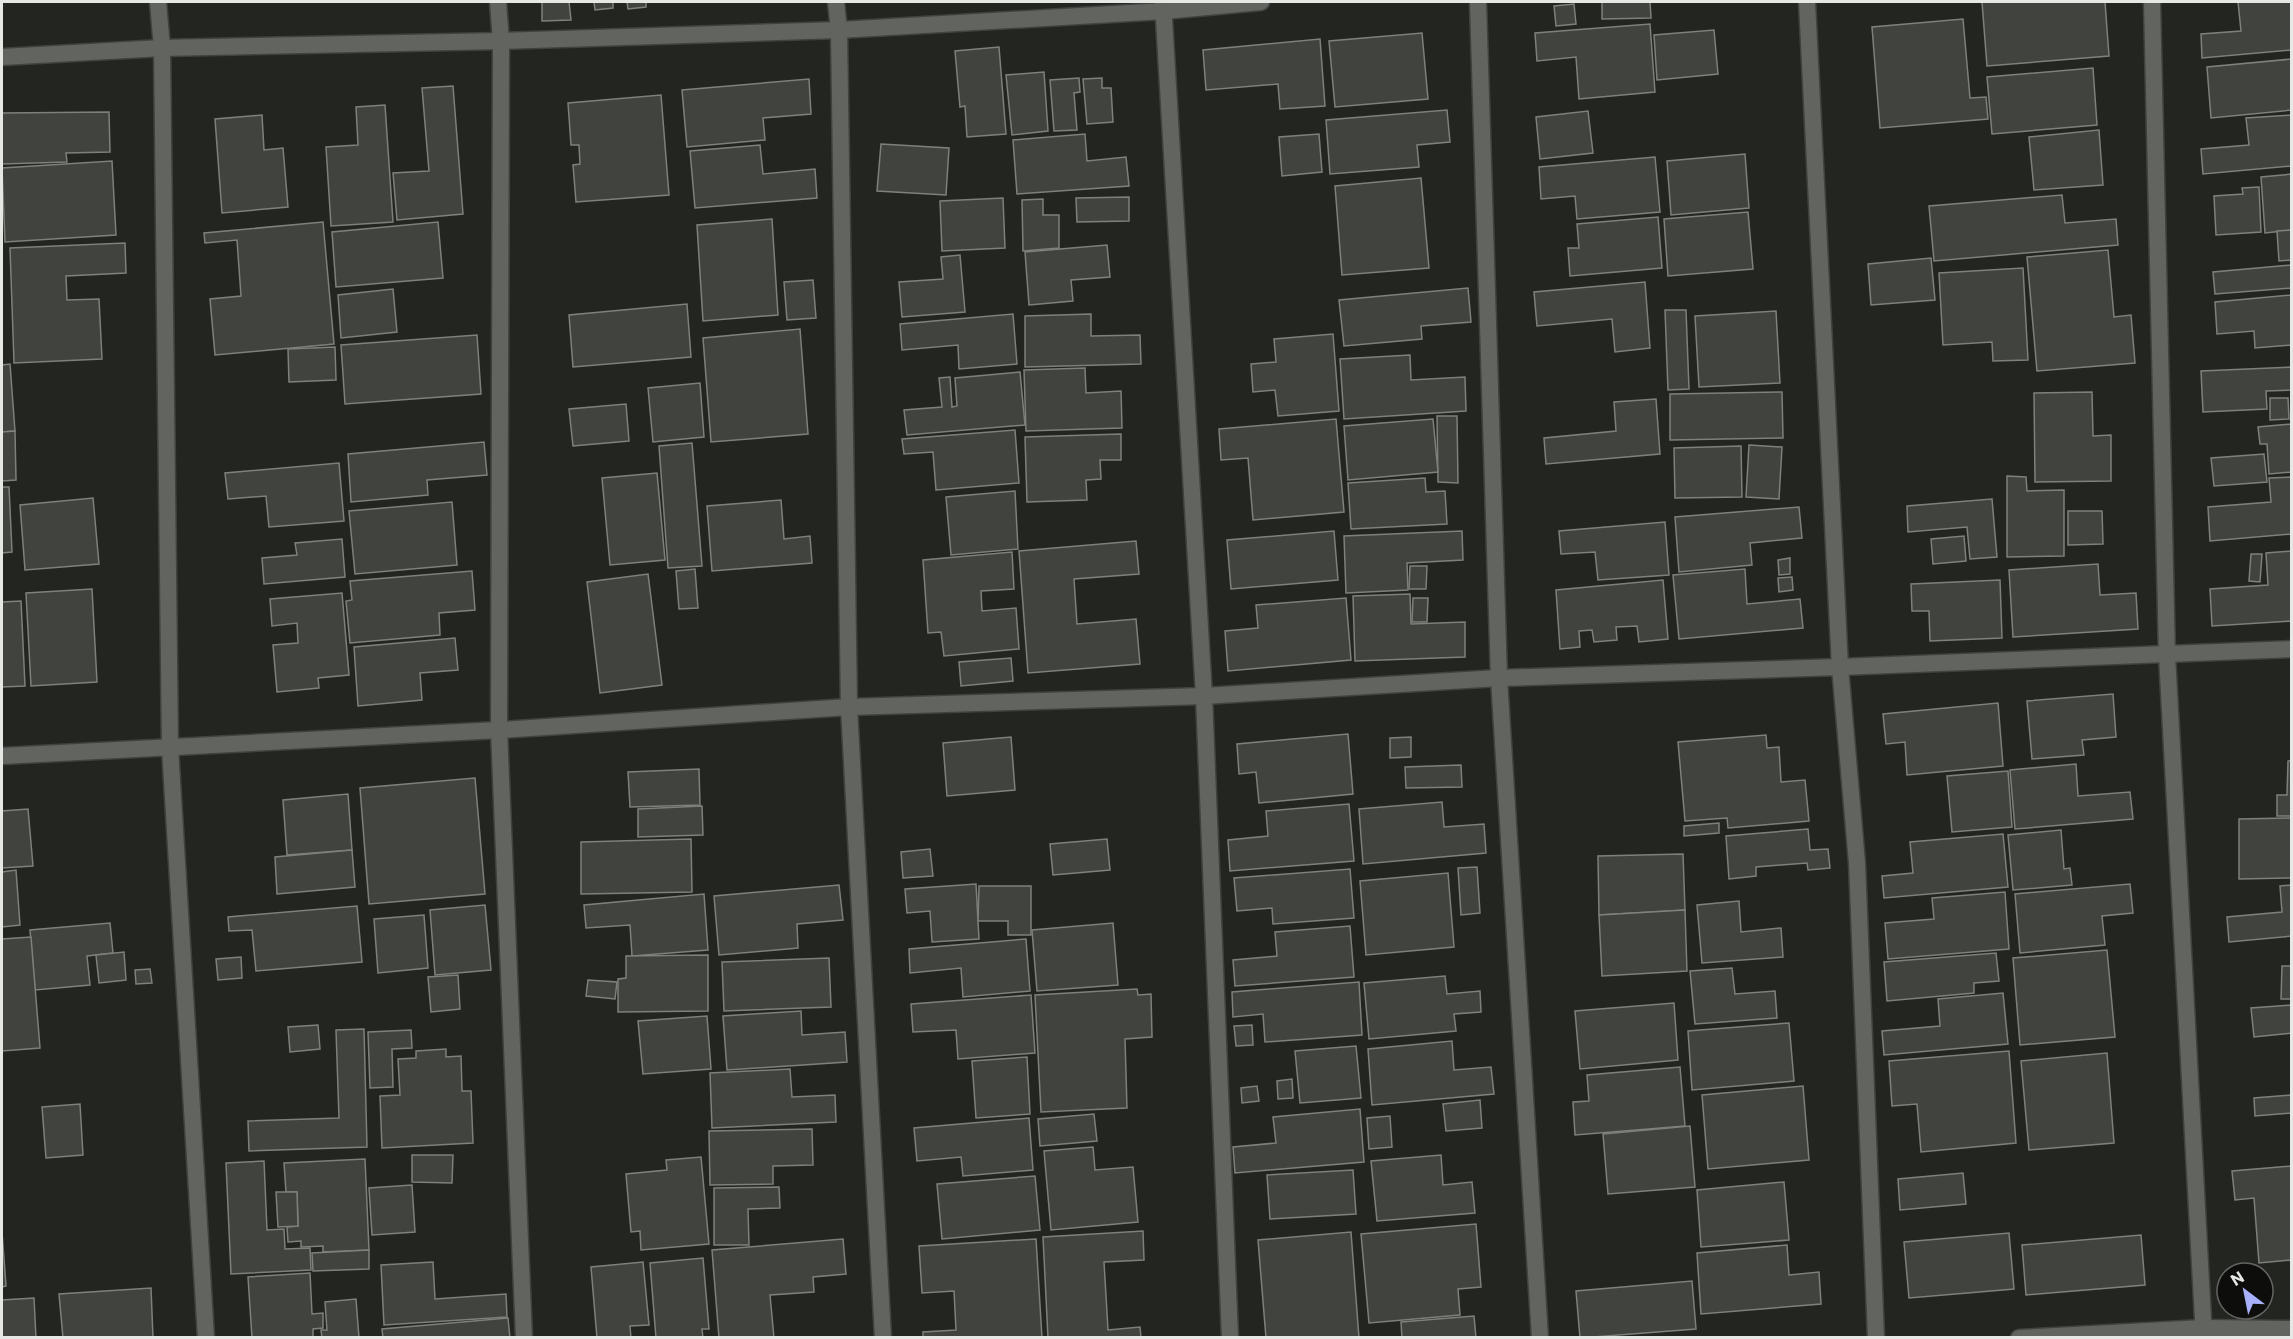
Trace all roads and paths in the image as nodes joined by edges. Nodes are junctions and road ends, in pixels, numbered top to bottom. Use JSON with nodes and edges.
{"nodes":[{"id":1,"x":158,"y":2,"type":"edge"},
{"id":2,"x":498,"y":2,"type":"edge"},
{"id":3,"x":836,"y":2,"type":"edge"},
{"id":4,"x":1261,"y":2,"type":"edge"},
{"id":5,"x":1478,"y":2,"type":"edge"},
{"id":6,"x":1807,"y":2,"type":"edge"},
{"id":7,"x":2152,"y":2,"type":"edge"},
{"id":8,"x":1163,"y":6,"type":"edge"},
{"id":9,"x":839,"y":30,"type":"junction"},
{"id":10,"x":501,"y":41,"type":"junction"},
{"id":11,"x":162,"y":48,"type":"junction"},
{"id":12,"x":2,"y":57,"type":"edge"},
{"id":13,"x":2292,"y":649,"type":"edge"},
{"id":14,"x":2167,"y":654,"type":"junction"},
{"id":15,"x":1840,"y":667,"type":"junction"},
{"id":16,"x":1499,"y":678,"type":"junction"},
{"id":17,"x":1204,"y":696,"type":"junction"},
{"id":18,"x":849,"y":708,"type":"junction"},
{"id":19,"x":499,"y":730,"type":"junction"},
{"id":20,"x":170,"y":748,"type":"junction"},
{"id":21,"x":2,"y":756,"type":"edge"},
{"id":22,"x":2292,"y":1329,"type":"edge"},
{"id":23,"x":2203,"y":1333,"type":"edge"},
{"id":24,"x":206,"y":1338,"type":"edge"},
{"id":25,"x":524,"y":1338,"type":"edge"},
{"id":26,"x":883,"y":1338,"type":"edge"},
{"id":27,"x":1230,"y":1338,"type":"edge"},
{"id":28,"x":1540,"y":1338,"type":"edge"},
{"id":29,"x":1876,"y":1338,"type":"edge"},
{"id":30,"x":2019,"y":1338,"type":"edge"}],
"edges":[{"from":1,"to":11,"type":"street"},
{"from":2,"to":10,"type":"street"},
{"from":3,"to":9,"type":"street"},
{"from":4,"to":8,"type":"street"},
{"from":5,"to":16,"type":"street"},
{"from":6,"to":15,"type":"street"},
{"from":7,"to":14,"type":"street"},
{"from":8,"to":9,"type":"street"},
{"from":8,"to":17,"type":"street"},
{"from":9,"to":10,"type":"street"},
{"from":9,"to":18,"type":"street"},
{"from":10,"to":11,"type":"street"},
{"from":10,"to":19,"type":"street"},
{"from":11,"to":12,"type":"street"},
{"from":11,"to":20,"type":"street"},
{"from":13,"to":14,"type":"street"},
{"from":14,"to":15,"type":"street"},
{"from":14,"to":23,"type":"street"},
{"from":15,"to":16,"type":"street"},
{"from":15,"to":29,"type":"street"},
{"from":16,"to":17,"type":"street"},
{"from":16,"to":28,"type":"street"},
{"from":17,"to":18,"type":"street"},
{"from":17,"to":27,"type":"street"},
{"from":18,"to":19,"type":"street"},
{"from":18,"to":26,"type":"street"},
{"from":19,"to":20,"type":"street"},
{"from":19,"to":25,"type":"street"},
{"from":20,"to":21,"type":"street"},
{"from":20,"to":24,"type":"street"},
{"from":22,"to":23,"type":"street"},
{"from":23,"to":30,"type":"street"}]}
